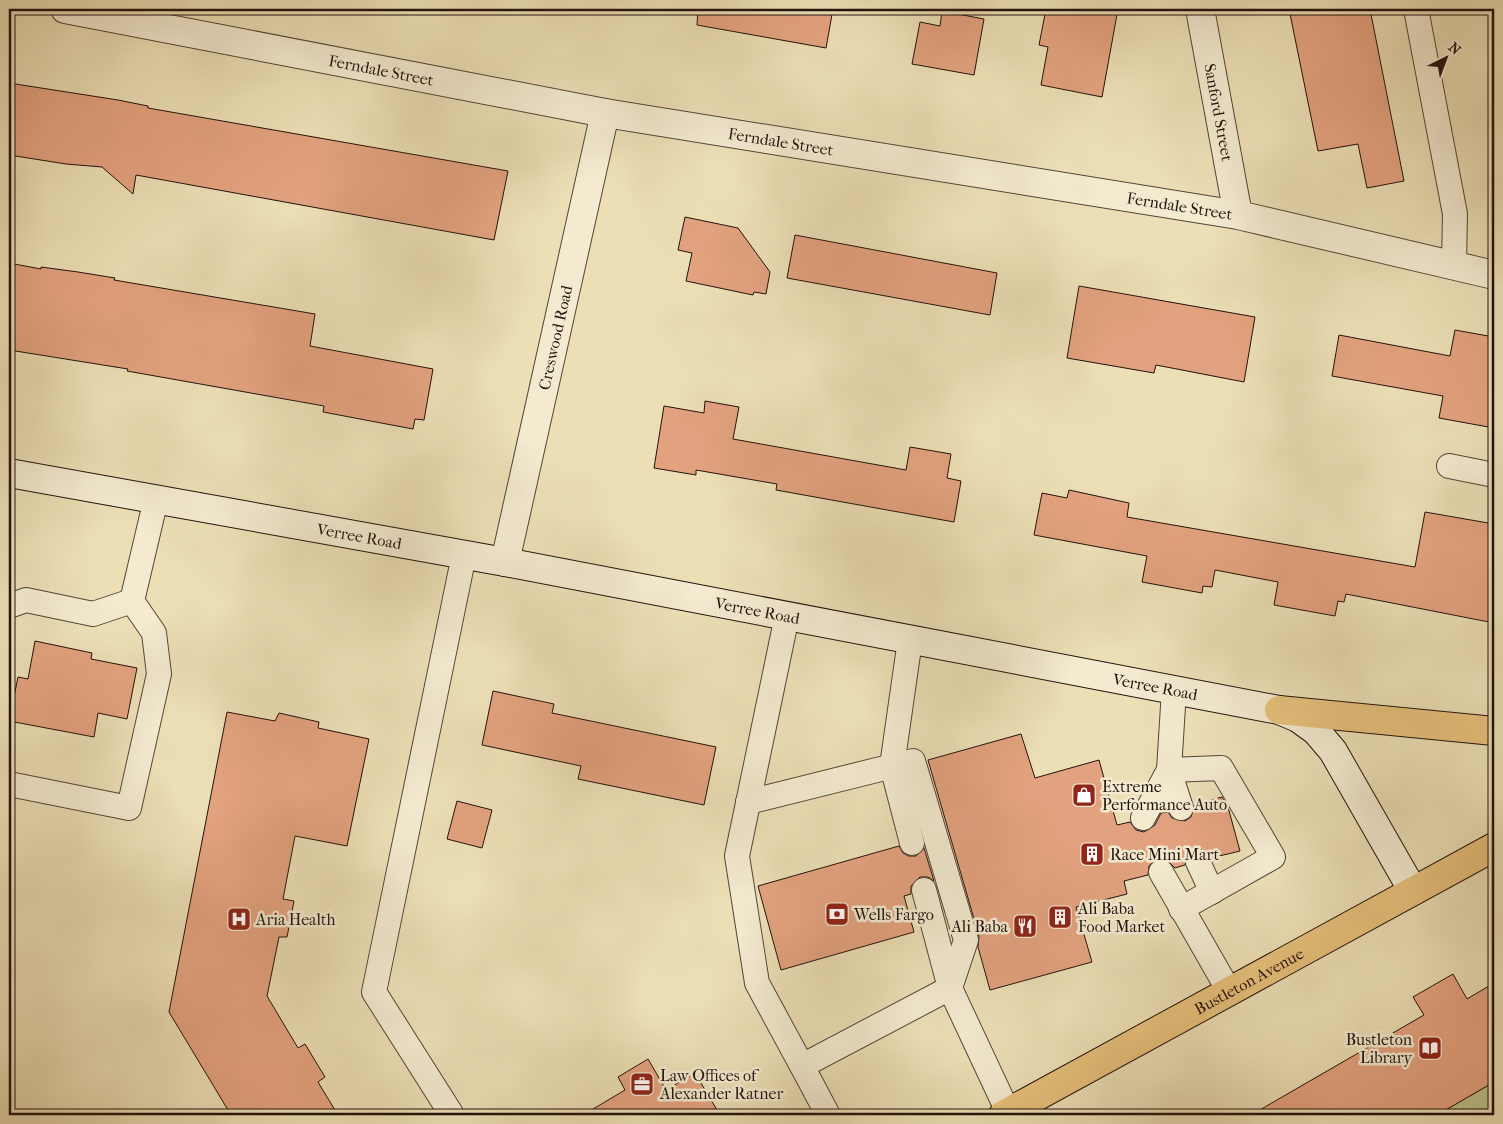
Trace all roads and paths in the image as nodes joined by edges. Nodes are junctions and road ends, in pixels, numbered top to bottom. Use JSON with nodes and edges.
{"nodes":[{"id":1,"x":1200,"y":9,"type":"edge"},
{"id":2,"x":1416,"y":9,"type":"edge"},
{"id":3,"x":75,"y":10,"type":"edge"},
{"id":4,"x":605,"y":113,"type":"junction"},
{"id":5,"x":1238,"y":215,"type":"junction"},
{"id":6,"x":1454,"y":265,"type":"junction"},
{"id":7,"x":1494,"y":275,"type":"edge"},
{"id":8,"x":1449,"y":466,"type":"dead end"},
{"id":9,"x":9,"y":473,"type":"edge"},
{"id":10,"x":1494,"y":475,"type":"edge"},
{"id":11,"x":156,"y":500,"type":"junction"},
{"id":12,"x":464,"y":555,"type":"junction"},
{"id":13,"x":504,"y":562,"type":"junction"},
{"id":14,"x":132,"y":601,"type":"junction"},
{"id":15,"x":9,"y":606,"type":"edge"},
{"id":16,"x":787,"y":616,"type":"junction"},
{"id":17,"x":910,"y":640,"type":"junction"},
{"id":18,"x":1174,"y":690,"type":"junction"},
{"id":19,"x":1279,"y":710,"type":"junction"},
{"id":20,"x":1494,"y":731,"type":"edge"},
{"id":21,"x":892,"y":766,"type":"junction"},
{"id":22,"x":1168,"y":770,"type":"junction"},
{"id":23,"x":9,"y":784,"type":"edge"},
{"id":24,"x":748,"y":802,"type":"junction"},
{"id":25,"x":1181,"y":808,"type":"dead end"},
{"id":26,"x":1143,"y":818,"type":"dead end"},
{"id":27,"x":912,"y":842,"type":"dead end"},
{"id":28,"x":1494,"y":847,"type":"edge"},
{"id":29,"x":1198,"y":862,"type":"dead end"},
{"id":30,"x":1161,"y":872,"type":"dead end"},
{"id":31,"x":924,"y":890,"type":"dead end"},
{"id":32,"x":1413,"y":891,"type":"junction"},
{"id":33,"x":1212,"y":892,"type":"junction"},
{"id":34,"x":1181,"y":909,"type":"junction"},
{"id":35,"x":950,"y":988,"type":"junction"},
{"id":36,"x":1229,"y":991,"type":"junction"},
{"id":37,"x":802,"y":1066,"type":"junction"},
{"id":38,"x":1006,"y":1114,"type":"edge"},
{"id":39,"x":452,"y":1115,"type":"edge"},
{"id":40,"x":828,"y":1115,"type":"edge"}],
"edges":[{"from":1,"to":5,"type":"street","name":"Sanford Street"},
{"from":2,"to":6,"type":"lane"},
{"from":3,"to":4,"type":"street","name":"Ferndale Street"},
{"from":4,"to":5,"type":"street","name":"Ferndale Street"},
{"from":4,"to":13,"type":"street","name":"Creswood Road"},
{"from":5,"to":6,"type":"street","name":"Ferndale Street"},
{"from":6,"to":7,"type":"street","name":"Ferndale Street"},
{"from":8,"to":10,"type":"lane"},
{"from":9,"to":11,"type":"street","name":"Verree Road"},
{"from":11,"to":12,"type":"street","name":"Verree Road"},
{"from":11,"to":14,"type":"lane"},
{"from":12,"to":13,"type":"street","name":"Verree Road"},
{"from":12,"to":39,"type":"lane"},
{"from":13,"to":16,"type":"street","name":"Verree Road"},
{"from":14,"to":15,"type":"lane"},
{"from":14,"to":23,"type":"lane"},
{"from":16,"to":17,"type":"street","name":"Verree Road"},
{"from":16,"to":24,"type":"lane"},
{"from":17,"to":18,"type":"street","name":"Verree Road"},
{"from":17,"to":21,"type":"lane"},
{"from":18,"to":19,"type":"street","name":"Verree Road"},
{"from":18,"to":22,"type":"lane"},
{"from":19,"to":20,"type":"main road"},
{"from":19,"to":32,"type":"street","name":"Verree Road"},
{"from":21,"to":24,"type":"lane"},
{"from":21,"to":27,"type":"lane"},
{"from":21,"to":35,"type":"lane"},
{"from":22,"to":25,"type":"lane"},
{"from":22,"to":26,"type":"lane"},
{"from":22,"to":33,"type":"lane"},
{"from":24,"to":37,"type":"lane"},
{"from":28,"to":32,"type":"main road","name":"Bustleton Avenue"},
{"from":29,"to":33,"type":"lane"},
{"from":30,"to":34,"type":"lane"},
{"from":31,"to":35,"type":"lane"},
{"from":32,"to":36,"type":"main road","name":"Bustleton Avenue"},
{"from":33,"to":34,"type":"lane"},
{"from":34,"to":36,"type":"lane"},
{"from":35,"to":37,"type":"lane"},
{"from":35,"to":38,"type":"lane"},
{"from":36,"to":38,"type":"main road","name":"Bustleton Avenue"},
{"from":37,"to":40,"type":"lane"}]}
